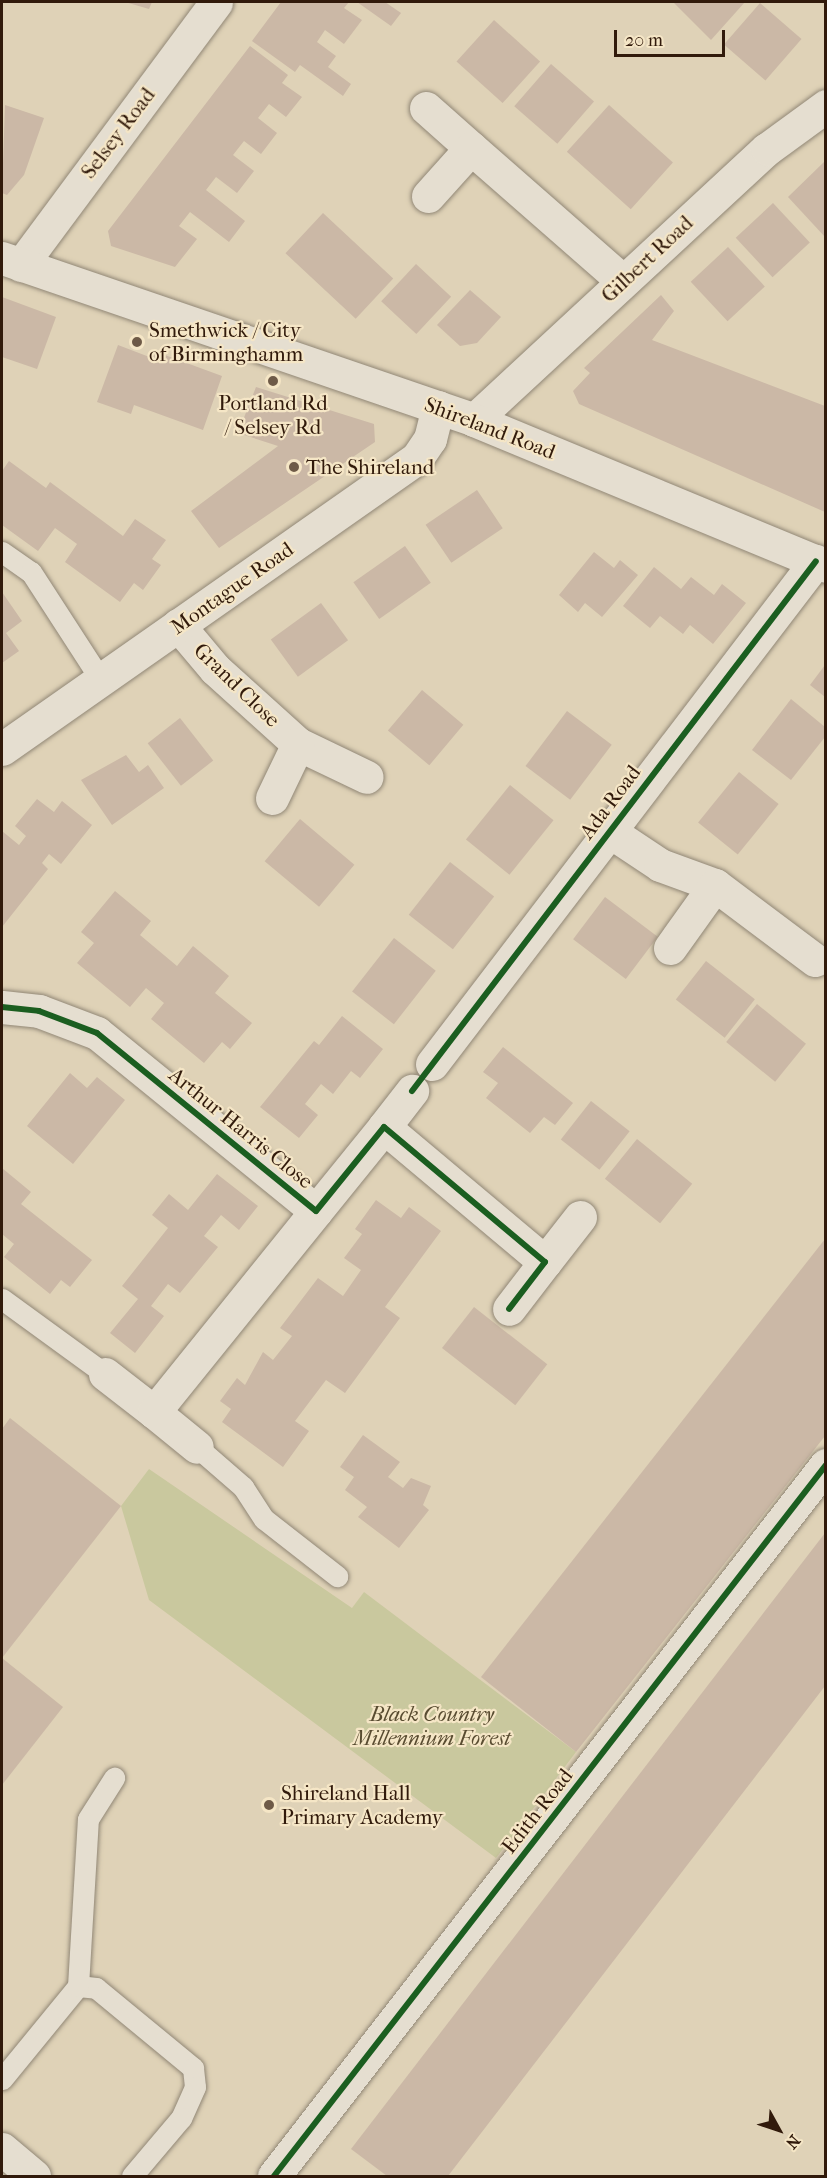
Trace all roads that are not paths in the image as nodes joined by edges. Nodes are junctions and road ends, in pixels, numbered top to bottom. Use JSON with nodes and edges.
{"nodes":[{"id":1,"x":216,"y":2,"type":"edge"},
{"id":2,"x":825,"y":106,"type":"edge"},
{"id":3,"x":426,"y":108,"type":"dead end"},
{"id":4,"x":471,"y":148,"type":"junction"},
{"id":5,"x":428,"y":196,"type":"dead end"},
{"id":6,"x":11,"y":261,"type":"edge"},
{"id":7,"x":623,"y":281,"type":"junction"},
{"id":8,"x":438,"y":407,"type":"junction"},
{"id":9,"x":474,"y":420,"type":"junction"},
{"id":10,"x":2,"y":552,"type":"edge"},
{"id":11,"x":821,"y":564,"type":"edge"},
{"id":12,"x":178,"y":625,"type":"junction"},
{"id":13,"x":101,"y":680,"type":"junction"},
{"id":14,"x":298,"y":744,"type":"junction"},
{"id":15,"x":2,"y":749,"type":"edge"},
{"id":16,"x":367,"y":777,"type":"dead end"},
{"id":17,"x":272,"y":798,"type":"dead end"},
{"id":18,"x":609,"y":831,"type":"junction"},
{"id":19,"x":715,"y":885,"type":"junction"},
{"id":20,"x":670,"y":948,"type":"dead end"},
{"id":21,"x":815,"y":960,"type":"dead end"},
{"id":22,"x":2,"y":1007,"type":"edge"},
{"id":23,"x":432,"y":1064,"type":"dead end"},
{"id":24,"x":412,"y":1091,"type":"dead end"},
{"id":25,"x":384,"y":1126,"type":"junction"},
{"id":26,"x":316,"y":1210,"type":"junction"},
{"id":27,"x":580,"y":1217,"type":"dead end"},
{"id":28,"x":545,"y":1262,"type":"junction"},
{"id":29,"x":2,"y":1299,"type":"edge"},
{"id":30,"x":509,"y":1309,"type":"dead end"},
{"id":31,"x":105,"y":1374,"type":"joint"},
{"id":32,"x":154,"y":1412,"type":"junction"},
{"id":33,"x":197,"y":1447,"type":"joint"},
{"id":34,"x":825,"y":1465,"type":"edge"},
{"id":35,"x":337,"y":1576,"type":"dead end"},
{"id":36,"x":114,"y":1778,"type":"dead end"},
{"id":37,"x":78,"y":1986,"type":"junction"},
{"id":38,"x":2,"y":2079,"type":"edge"},
{"id":39,"x":2,"y":2150,"type":"edge"},
{"id":40,"x":34,"y":2176,"type":"edge"},
{"id":41,"x":132,"y":2176,"type":"edge"},
{"id":42,"x":274,"y":2176,"type":"edge"}],
"edges":[{"from":1,"to":6,"type":"street","name":"Selsey Road"},
{"from":2,"to":7,"type":"street","name":"Gilbert Road"},
{"from":3,"to":4,"type":"street"},
{"from":4,"to":5,"type":"street"},
{"from":4,"to":7,"type":"street"},
{"from":6,"to":8,"type":"street","name":"Shireland Road"},
{"from":7,"to":9,"type":"street","name":"Gilbert Road"},
{"from":8,"to":9,"type":"street","name":"Shireland Road"},
{"from":8,"to":12,"type":"street","name":"Montague Road"},
{"from":9,"to":11,"type":"street","name":"Shireland Road"},
{"from":10,"to":13,"type":"lane"},
{"from":11,"to":18,"type":"street","name":"Ada Road"},
{"from":12,"to":13,"type":"street","name":"Montague Road"},
{"from":12,"to":14,"type":"street","name":"Grand Close"},
{"from":13,"to":15,"type":"street","name":"Montague Road"},
{"from":14,"to":16,"type":"street","name":"Grand Close"},
{"from":14,"to":17,"type":"street","name":"Grand Close"},
{"from":18,"to":19,"type":"street"},
{"from":18,"to":23,"type":"street","name":"Ada Road"},
{"from":19,"to":20,"type":"street"},
{"from":19,"to":21,"type":"street"},
{"from":22,"to":26,"type":"street","name":"Arthur Harris Close"},
{"from":24,"to":25,"type":"street","name":"Arthur Harris Close"},
{"from":25,"to":26,"type":"street","name":"Arthur Harris Close"},
{"from":25,"to":28,"type":"street"},
{"from":26,"to":32,"type":"street","name":"Arthur Harris Close"},
{"from":27,"to":28,"type":"street"},
{"from":28,"to":30,"type":"street"},
{"from":29,"to":31,"type":"lane"},
{"from":31,"to":32,"type":"street"},
{"from":32,"to":33,"type":"street"},
{"from":33,"to":35,"type":"lane"},
{"from":34,"to":42,"type":"street","name":"Edith Road"},
{"from":36,"to":37,"type":"lane"},
{"from":37,"to":38,"type":"lane"},
{"from":37,"to":41,"type":"lane"},
{"from":39,"to":40,"type":"street"}]}
